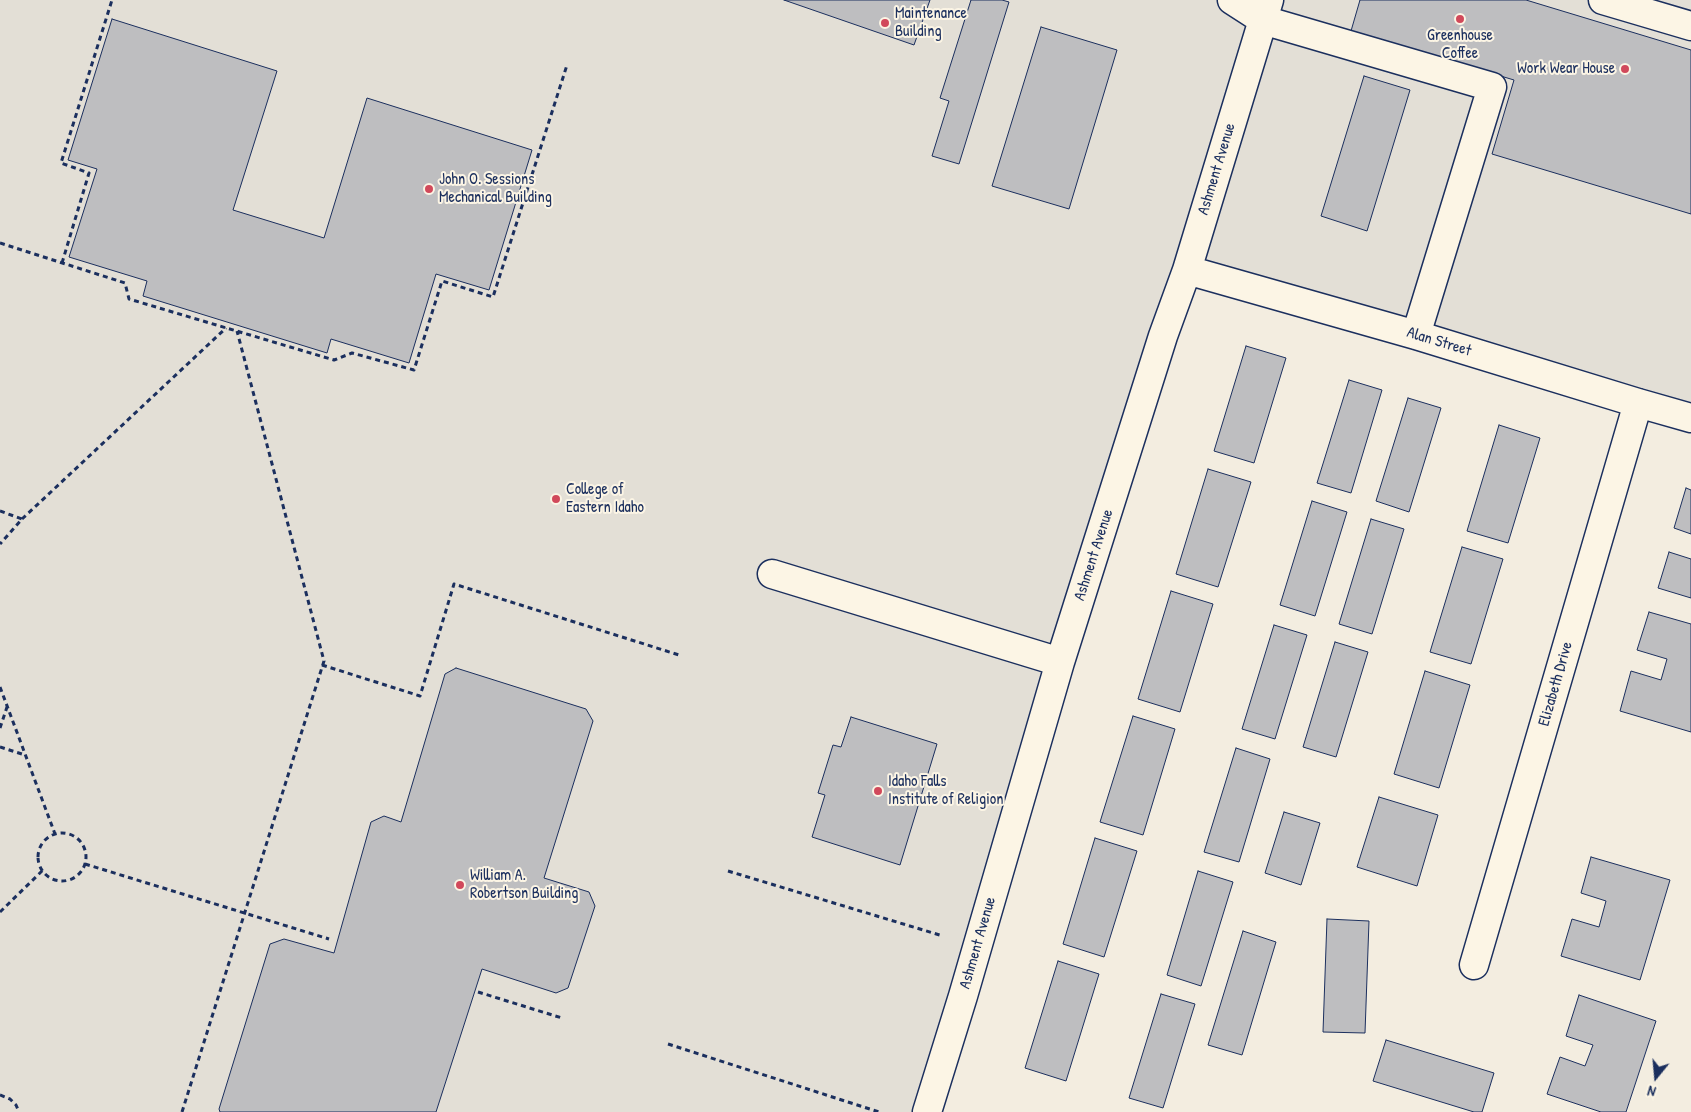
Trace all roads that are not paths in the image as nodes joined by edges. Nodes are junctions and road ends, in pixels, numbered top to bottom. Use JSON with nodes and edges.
{"nodes":[{"id":1,"x":1232,"y":0,"type":"edge"},
{"id":2,"x":1604,"y":0,"type":"edge"},
{"id":3,"x":1266,"y":10,"type":"edge"},
{"id":4,"x":1691,"y":26,"type":"edge"},
{"id":5,"x":1186,"y":270,"type":"junction"},
{"id":6,"x":1416,"y":335,"type":"junction"},
{"id":7,"x":1638,"y":404,"type":"junction"},
{"id":8,"x":1691,"y":418,"type":"edge"},
{"id":9,"x":772,"y":574,"type":"dead end"},
{"id":10,"x":1060,"y":662,"type":"junction"},
{"id":11,"x":1474,"y":965,"type":"dead end"},
{"id":12,"x":927,"y":1112,"type":"edge"}],
"edges":[{"from":1,"to":3,"type":"street"},
{"from":2,"to":4,"type":"street"},
{"from":3,"to":5,"type":"street","name":"Ashment Avenue"},
{"from":3,"to":6,"type":"street"},
{"from":5,"to":6,"type":"street","name":"Alan Street"},
{"from":5,"to":10,"type":"street","name":"Ashment Avenue"},
{"from":6,"to":7,"type":"street","name":"Alan Street"},
{"from":7,"to":8,"type":"street","name":"Alan Street"},
{"from":7,"to":11,"type":"street","name":"Elizabeth Drive"},
{"from":9,"to":10,"type":"street"},
{"from":10,"to":12,"type":"street","name":"Ashment Avenue"}]}
